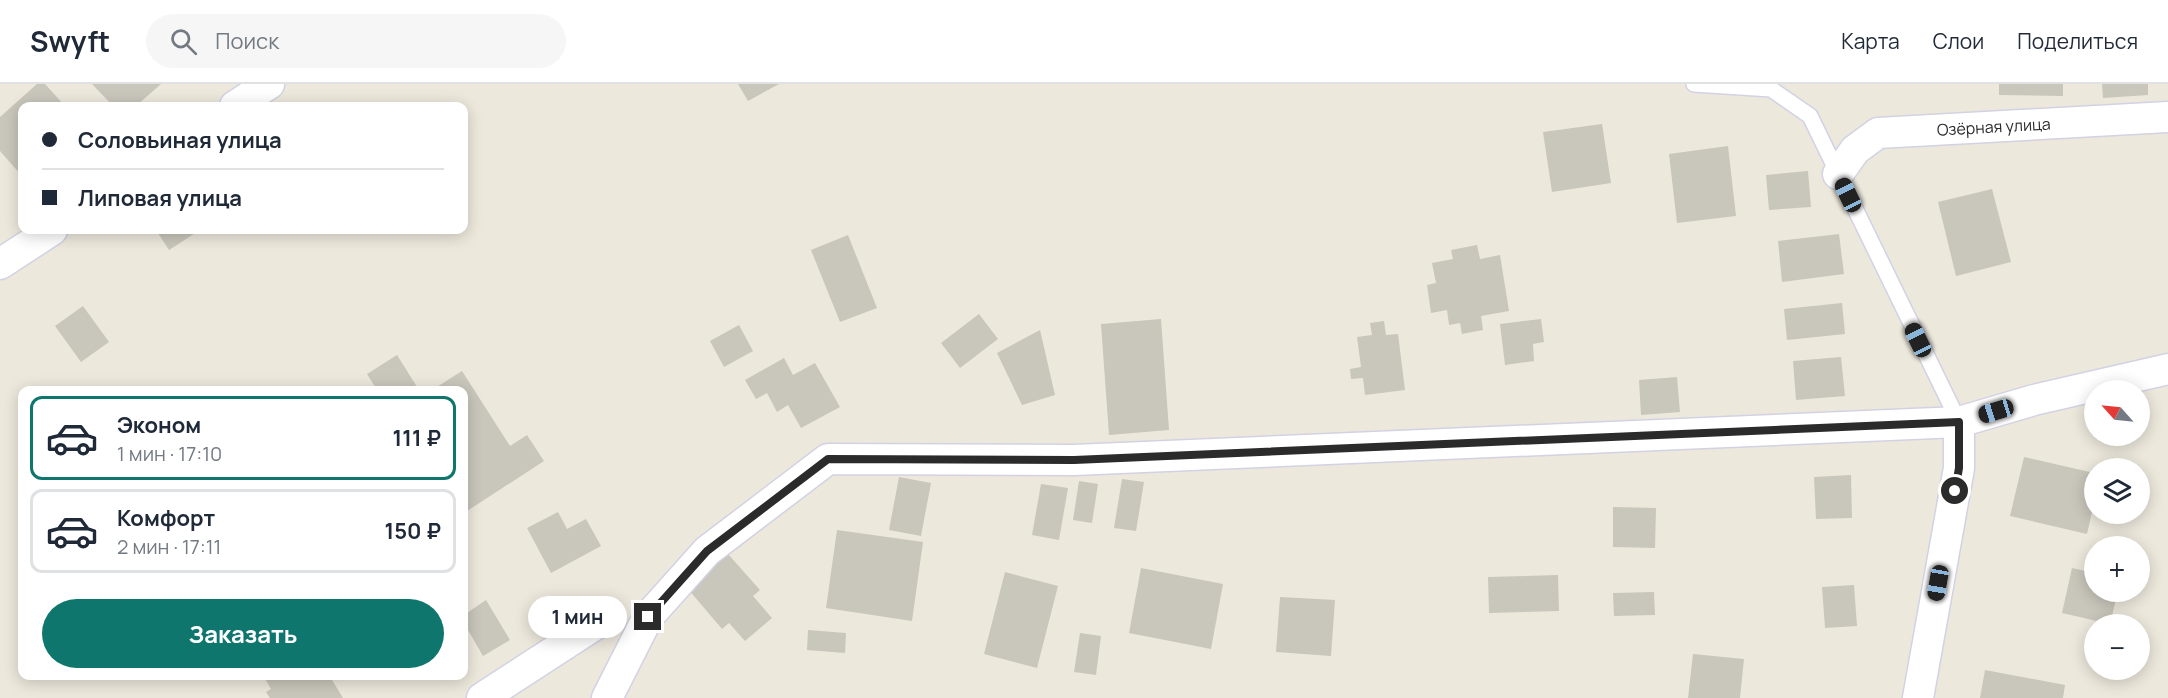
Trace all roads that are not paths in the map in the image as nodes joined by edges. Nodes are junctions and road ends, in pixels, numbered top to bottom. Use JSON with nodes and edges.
{"nodes":[{"id":1,"x":269,"y":84,"type":"edge"},
{"id":2,"x":1694,"y":84,"type":"edge"},
{"id":3,"x":241,"y":102,"type":"edge"},
{"id":4,"x":2168,"y":117,"type":"edge"},
{"id":5,"x":1838,"y":174,"type":"junction"},
{"id":6,"x":46,"y":234,"type":"edge"},
{"id":7,"x":0,"y":264,"type":"edge"},
{"id":8,"x":2168,"y":369,"type":"edge"},
{"id":9,"x":1959,"y":422,"type":"junction"},
{"id":10,"x":607,"y":618,"type":"dead end"},
{"id":11,"x":482,"y":698,"type":"edge"},
{"id":12,"x":607,"y":698,"type":"edge"},
{"id":13,"x":1918,"y":698,"type":"edge"}],
"edges":[{"from":1,"to":3,"type":"street"},
{"from":2,"to":5,"type":"lane"},
{"from":4,"to":5,"type":"street","name":"Озёрная улица"},
{"from":5,"to":9,"type":"lane"},
{"from":6,"to":7,"type":"street"},
{"from":8,"to":9,"type":"street"},
{"from":9,"to":12,"type":"street"},
{"from":9,"to":13,"type":"street"},
{"from":10,"to":11,"type":"street"}]}
